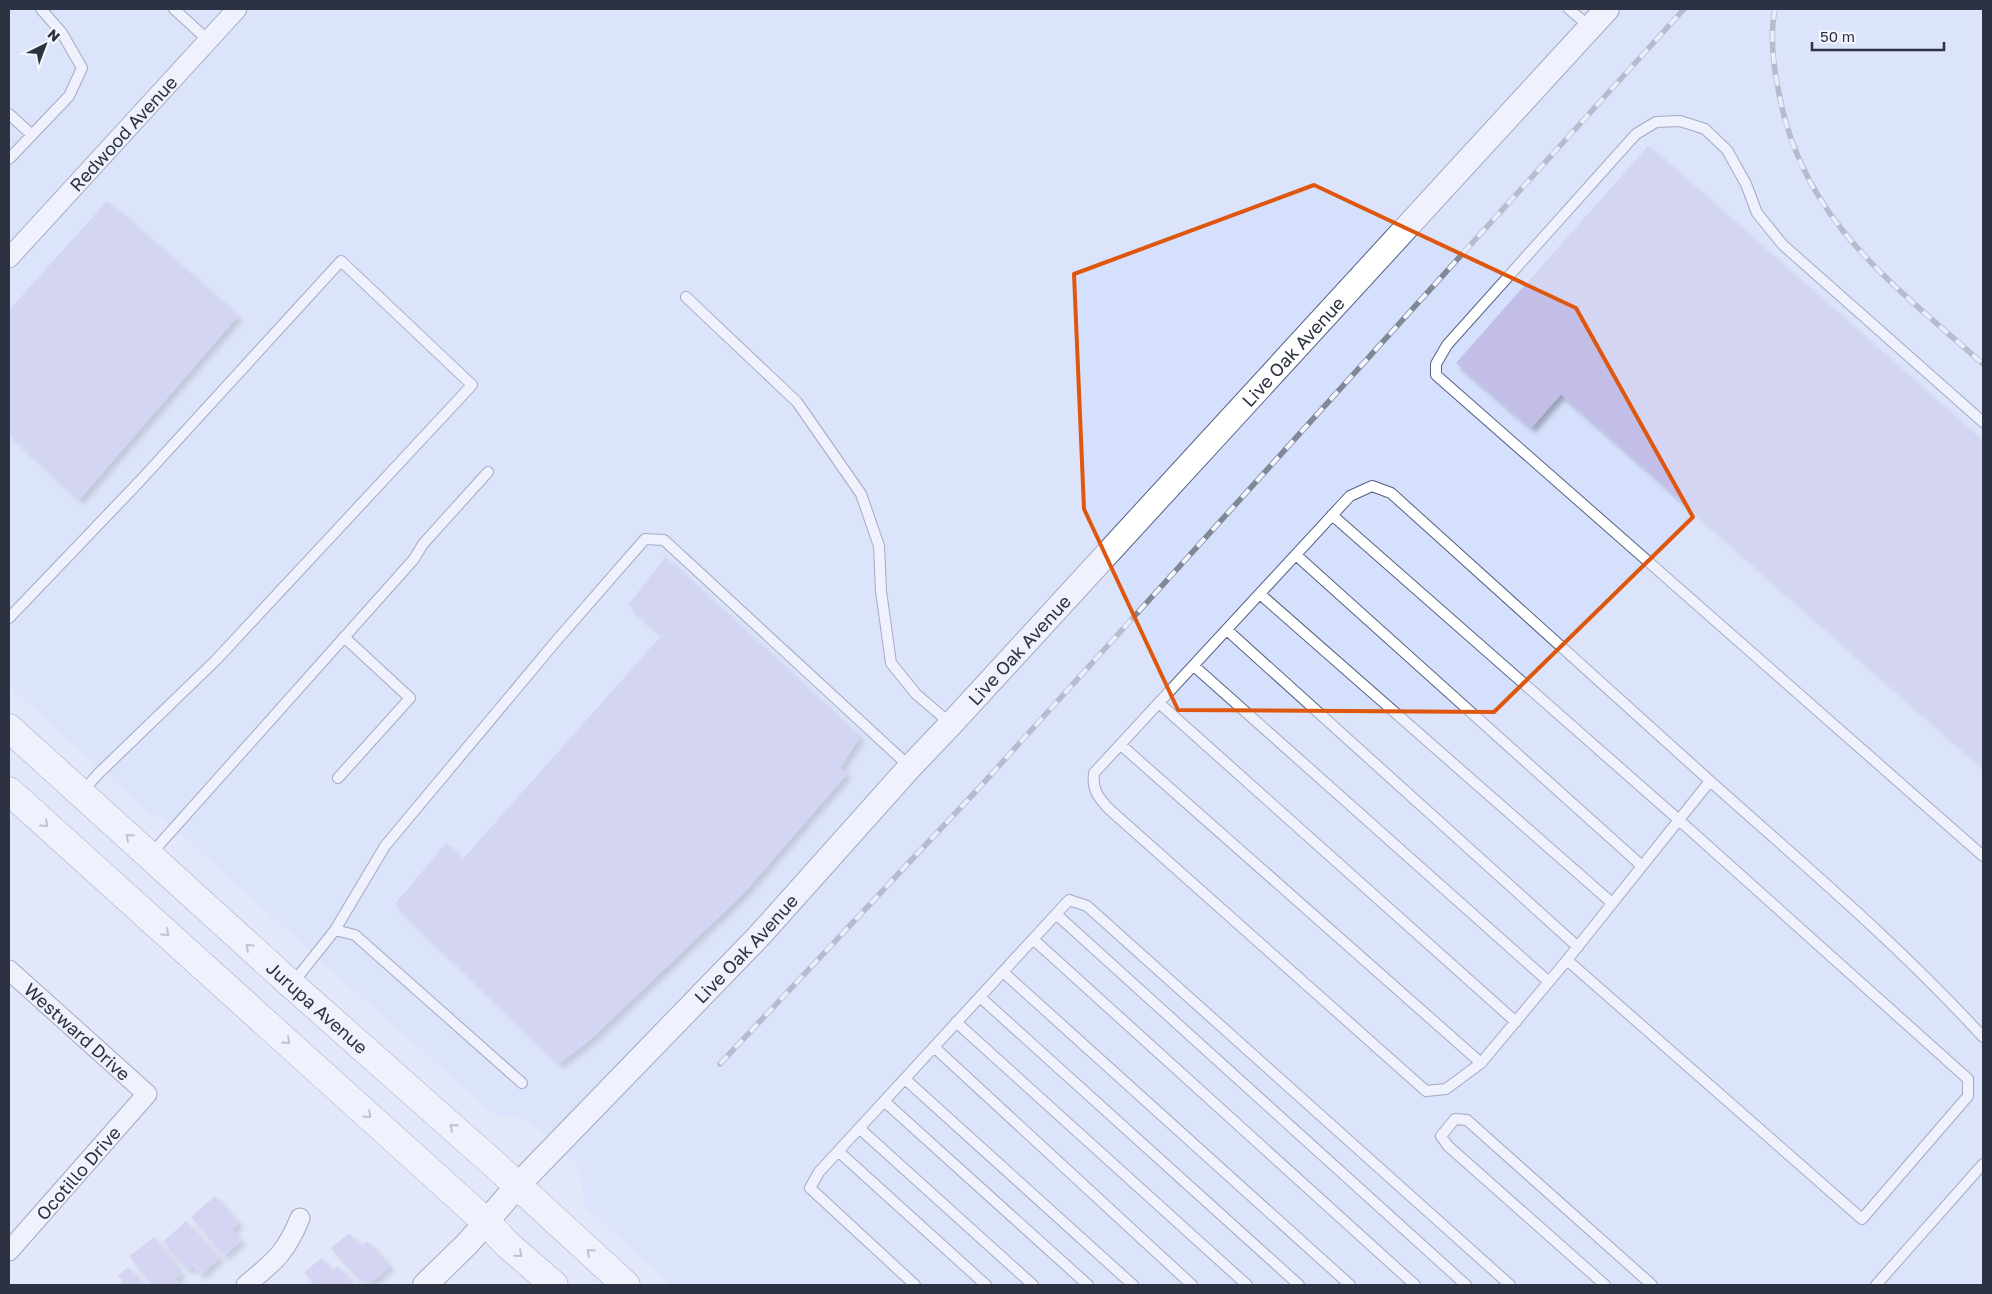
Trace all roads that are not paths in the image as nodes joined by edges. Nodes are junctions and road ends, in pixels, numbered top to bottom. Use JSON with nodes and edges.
{"nodes":[{"id":1,"x":42,"y":9,"type":"edge"},
{"id":2,"x":174,"y":9,"type":"edge"},
{"id":3,"x":237,"y":9,"type":"edge"},
{"id":4,"x":1569,"y":9,"type":"edge"},
{"id":5,"x":1607,"y":9,"type":"edge"},
{"id":6,"x":1590,"y":27,"type":"junction"},
{"id":7,"x":208,"y":40,"type":"junction"},
{"id":8,"x":9,"y":114,"type":"edge"},
{"id":9,"x":32,"y":135,"type":"junction"},
{"id":10,"x":9,"y":159,"type":"edge"},
{"id":11,"x":9,"y":258,"type":"edge"},
{"id":12,"x":686,"y":297,"type":"dead end"},
{"id":13,"x":1983,"y":422,"type":"edge"},
{"id":14,"x":488,"y":472,"type":"dead end"},
{"id":15,"x":1332,"y":515,"type":"junction"},
{"id":16,"x":1296,"y":555,"type":"junction"},
{"id":17,"x":1260,"y":594,"type":"junction"},
{"id":18,"x":9,"y":618,"type":"edge"},
{"id":19,"x":1227,"y":630,"type":"junction"},
{"id":20,"x":344,"y":637,"type":"junction"},
{"id":21,"x":1194,"y":666,"type":"junction"},
{"id":22,"x":1159,"y":703,"type":"junction"},
{"id":23,"x":951,"y":724,"type":"junction"},
{"id":24,"x":9,"y":728,"type":"edge"},
{"id":25,"x":1121,"y":745,"type":"junction"},
{"id":26,"x":910,"y":767,"type":"junction"},
{"id":27,"x":338,"y":778,"type":"dead end"},
{"id":28,"x":1710,"y":781,"type":"junction"},
{"id":29,"x":9,"y":791,"type":"edge"},
{"id":30,"x":81,"y":794,"type":"junction"},
{"id":31,"x":1679,"y":820,"type":"junction"},
{"id":32,"x":149,"y":856,"type":"junction"},
{"id":33,"x":1983,"y":856,"type":"edge"},
{"id":34,"x":1642,"y":866,"type":"junction"},
{"id":35,"x":1612,"y":903,"type":"junction"},
{"id":36,"x":1056,"y":914,"type":"junction"},
{"id":37,"x":335,"y":930,"type":"junction"},
{"id":38,"x":1033,"y":939,"type":"junction"},
{"id":39,"x":1578,"y":948,"type":"junction"},
{"id":40,"x":1567,"y":960,"type":"junction"},
{"id":41,"x":9,"y":970,"type":"edge"},
{"id":42,"x":1003,"y":972,"type":"junction"},
{"id":43,"x":1549,"y":982,"type":"junction"},
{"id":44,"x":292,"y":985,"type":"junction"},
{"id":45,"x":980,"y":997,"type":"junction"},
{"id":46,"x":956,"y":1022,"type":"junction"},
{"id":47,"x":1516,"y":1022,"type":"junction"},
{"id":48,"x":1983,"y":1037,"type":"edge"},
{"id":49,"x":934,"y":1047,"type":"junction"},
{"id":50,"x":1481,"y":1063,"type":"junction"},
{"id":51,"x":905,"y":1079,"type":"junction"},
{"id":52,"x":522,"y":1083,"type":"dead end"},
{"id":53,"x":147,"y":1094,"type":"joint"},
{"id":54,"x":884,"y":1101,"type":"junction"},
{"id":55,"x":859,"y":1128,"type":"junction"},
{"id":56,"x":838,"y":1151,"type":"junction"},
{"id":57,"x":1983,"y":1164,"type":"edge"},
{"id":58,"x":517,"y":1186,"type":"junction"},
{"id":59,"x":300,"y":1218,"type":"dead end"},
{"id":60,"x":485,"y":1221,"type":"junction"},
{"id":61,"x":9,"y":1251,"type":"edge"},
{"id":62,"x":246,"y":1285,"type":"edge"},
{"id":63,"x":425,"y":1285,"type":"edge"},
{"id":64,"x":554,"y":1285,"type":"edge"},
{"id":65,"x":626,"y":1285,"type":"edge"},
{"id":66,"x":915,"y":1285,"type":"edge"},
{"id":67,"x":986,"y":1285,"type":"edge"},
{"id":68,"x":1032,"y":1285,"type":"edge"},
{"id":69,"x":1088,"y":1285,"type":"edge"},
{"id":70,"x":1133,"y":1285,"type":"edge"},
{"id":71,"x":1192,"y":1285,"type":"edge"},
{"id":72,"x":1247,"y":1285,"type":"edge"},
{"id":73,"x":1299,"y":1285,"type":"edge"},
{"id":74,"x":1350,"y":1285,"type":"edge"},
{"id":75,"x":1415,"y":1285,"type":"edge"},
{"id":76,"x":1466,"y":1285,"type":"edge"},
{"id":77,"x":1510,"y":1285,"type":"edge"},
{"id":78,"x":1605,"y":1285,"type":"edge"},
{"id":79,"x":1652,"y":1285,"type":"edge"},
{"id":80,"x":1876,"y":1285,"type":"edge"}],
"edges":[{"from":1,"to":9,"type":"lane"},
{"from":2,"to":7,"type":"lane"},
{"from":3,"to":7,"type":"street","name":"Redwood Avenue"},
{"from":4,"to":6,"type":"lane"},
{"from":5,"to":6,"type":"street","name":"Live Oak Avenue"},
{"from":6,"to":23,"type":"street","name":"Live Oak Avenue"},
{"from":7,"to":11,"type":"street","name":"Redwood Avenue"},
{"from":8,"to":9,"type":"lane"},
{"from":9,"to":10,"type":"lane"},
{"from":12,"to":23,"type":"lane"},
{"from":13,"to":33,"type":"lane"},
{"from":14,"to":20,"type":"lane"},
{"from":15,"to":16,"type":"lane"},
{"from":15,"to":28,"type":"lane"},
{"from":15,"to":31,"type":"lane"},
{"from":16,"to":17,"type":"lane"},
{"from":16,"to":34,"type":"lane"},
{"from":17,"to":19,"type":"lane"},
{"from":17,"to":35,"type":"lane"},
{"from":18,"to":30,"type":"lane"},
{"from":19,"to":21,"type":"lane"},
{"from":19,"to":39,"type":"lane"},
{"from":20,"to":27,"type":"lane"},
{"from":20,"to":32,"type":"lane"},
{"from":21,"to":22,"type":"lane"},
{"from":21,"to":43,"type":"lane"},
{"from":22,"to":25,"type":"lane"},
{"from":22,"to":47,"type":"lane"},
{"from":23,"to":26,"type":"street","name":"Live Oak Avenue"},
{"from":24,"to":30,"type":"main road","name":"Jurupa Avenue"},
{"from":25,"to":50,"type":"lane"},
{"from":25,"to":50,"type":"lane"},
{"from":26,"to":37,"type":"lane"},
{"from":26,"to":58,"type":"street","name":"Live Oak Avenue"},
{"from":28,"to":31,"type":"lane"},
{"from":28,"to":48,"type":"lane"},
{"from":29,"to":60,"type":"main road","one_way":true},
{"from":32,"to":30,"type":"main road","name":"Jurupa Avenue","one_way":true},
{"from":31,"to":34,"type":"lane"},
{"from":31,"to":40,"type":"lane"},
{"from":44,"to":32,"type":"main road","name":"Jurupa Avenue","one_way":true},
{"from":34,"to":35,"type":"lane"},
{"from":35,"to":39,"type":"lane"},
{"from":36,"to":38,"type":"lane"},
{"from":36,"to":76,"type":"lane"},
{"from":36,"to":77,"type":"lane"},
{"from":37,"to":44,"type":"lane"},
{"from":37,"to":52,"type":"lane"},
{"from":38,"to":42,"type":"lane"},
{"from":38,"to":75,"type":"lane"},
{"from":39,"to":40,"type":"lane"},
{"from":40,"to":43,"type":"lane"},
{"from":41,"to":53,"type":"street","name":"Westward Drive"},
{"from":42,"to":45,"type":"lane"},
{"from":42,"to":74,"type":"lane"},
{"from":43,"to":47,"type":"lane"},
{"from":58,"to":44,"type":"main road","name":"Jurupa Avenue","one_way":true},
{"from":45,"to":46,"type":"lane"},
{"from":45,"to":73,"type":"lane"},
{"from":46,"to":49,"type":"lane"},
{"from":46,"to":72,"type":"lane"},
{"from":47,"to":50,"type":"lane"},
{"from":49,"to":51,"type":"lane"},
{"from":49,"to":71,"type":"lane"},
{"from":51,"to":54,"type":"lane"},
{"from":51,"to":70,"type":"lane"},
{"from":53,"to":61,"type":"street","name":"Ocotillo Drive"},
{"from":54,"to":55,"type":"lane"},
{"from":54,"to":69,"type":"lane"},
{"from":55,"to":56,"type":"lane"},
{"from":55,"to":68,"type":"lane"},
{"from":56,"to":66,"type":"lane"},
{"from":56,"to":67,"type":"lane"},
{"from":57,"to":80,"type":"lane"},
{"from":58,"to":60,"type":"street","name":"Live Oak Avenue"},
{"from":65,"to":58,"type":"main road","name":"Jurupa Avenue","one_way":true},
{"from":59,"to":62,"type":"street"},
{"from":60,"to":63,"type":"street","name":"Live Oak Avenue"},
{"from":60,"to":64,"type":"main road","one_way":true},
{"from":78,"to":79,"type":"lane"}]}
